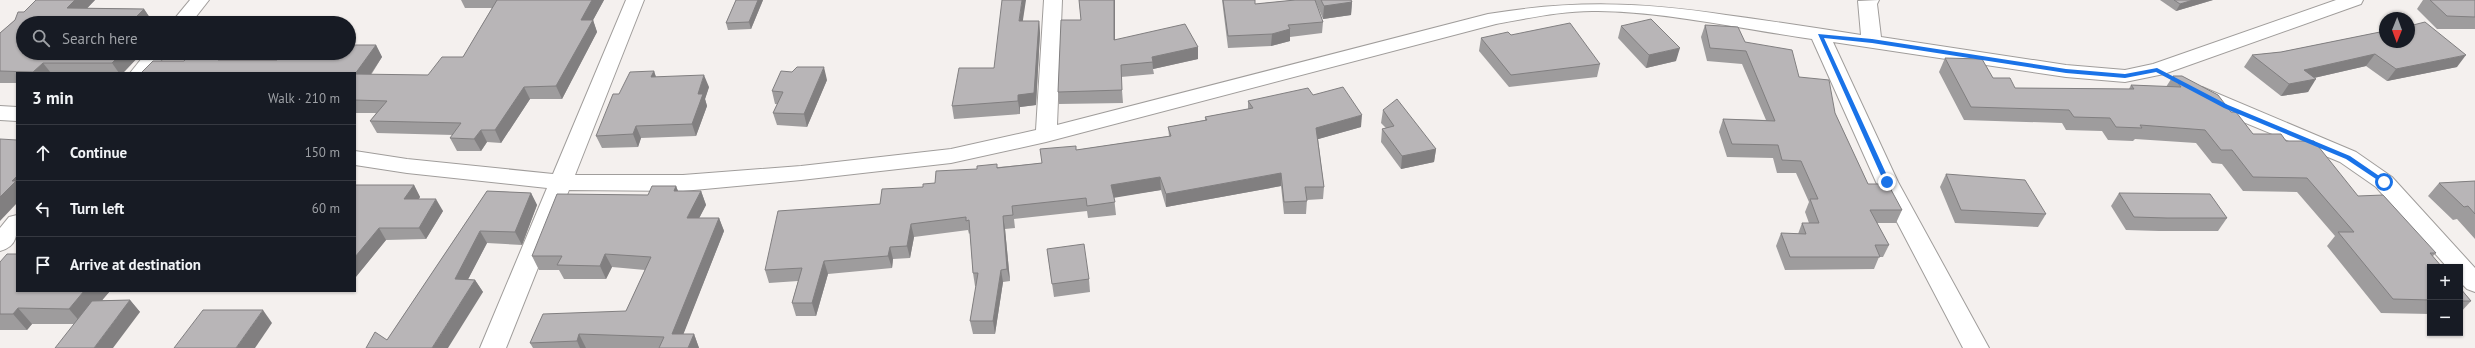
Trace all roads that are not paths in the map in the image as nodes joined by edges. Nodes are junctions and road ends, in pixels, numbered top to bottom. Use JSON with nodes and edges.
{"nodes":[{"id":1,"x":200,"y":0,"type":"edge"},
{"id":2,"x":635,"y":0,"type":"edge"},
{"id":3,"x":1053,"y":0,"type":"edge"},
{"id":4,"x":1870,"y":0,"type":"edge"},
{"id":5,"x":2354,"y":0,"type":"edge"},
{"id":6,"x":187,"y":16,"type":"edge"},
{"id":7,"x":1820,"y":36,"type":"junction"},
{"id":8,"x":1872,"y":41,"type":"junction"},
{"id":9,"x":151,"y":60,"type":"edge"},
{"id":10,"x":2157,"y":70,"type":"junction"},
{"id":11,"x":141,"y":72,"type":"edge"},
{"id":12,"x":0,"y":113,"type":"edge"},
{"id":13,"x":16,"y":114,"type":"edge"},
{"id":14,"x":1046,"y":135,"type":"junction"},
{"id":15,"x":356,"y":158,"type":"edge"},
{"id":16,"x":562,"y":182,"type":"junction"},
{"id":17,"x":16,"y":224,"type":"edge"},
{"id":18,"x":0,"y":243,"type":"edge"},
{"id":19,"x":2475,"y":283,"type":"edge"},
{"id":20,"x":493,"y":348,"type":"edge"},
{"id":21,"x":1976,"y":348,"type":"edge"}],
"edges":[{"from":1,"to":6,"type":"street"},
{"from":2,"to":16,"type":"street"},
{"from":3,"to":14,"type":"street"},
{"from":4,"to":8,"type":"street"},
{"from":5,"to":10,"type":"street"},
{"from":7,"to":8,"type":"street"},
{"from":7,"to":14,"type":"street"},
{"from":7,"to":21,"type":"street"},
{"from":8,"to":10,"type":"street"},
{"from":9,"to":11,"type":"street"},
{"from":10,"to":19,"type":"street"},
{"from":12,"to":13,"type":"street"},
{"from":14,"to":16,"type":"street"},
{"from":15,"to":16,"type":"street"},
{"from":16,"to":20,"type":"street"},
{"from":17,"to":18,"type":"street"}]}
